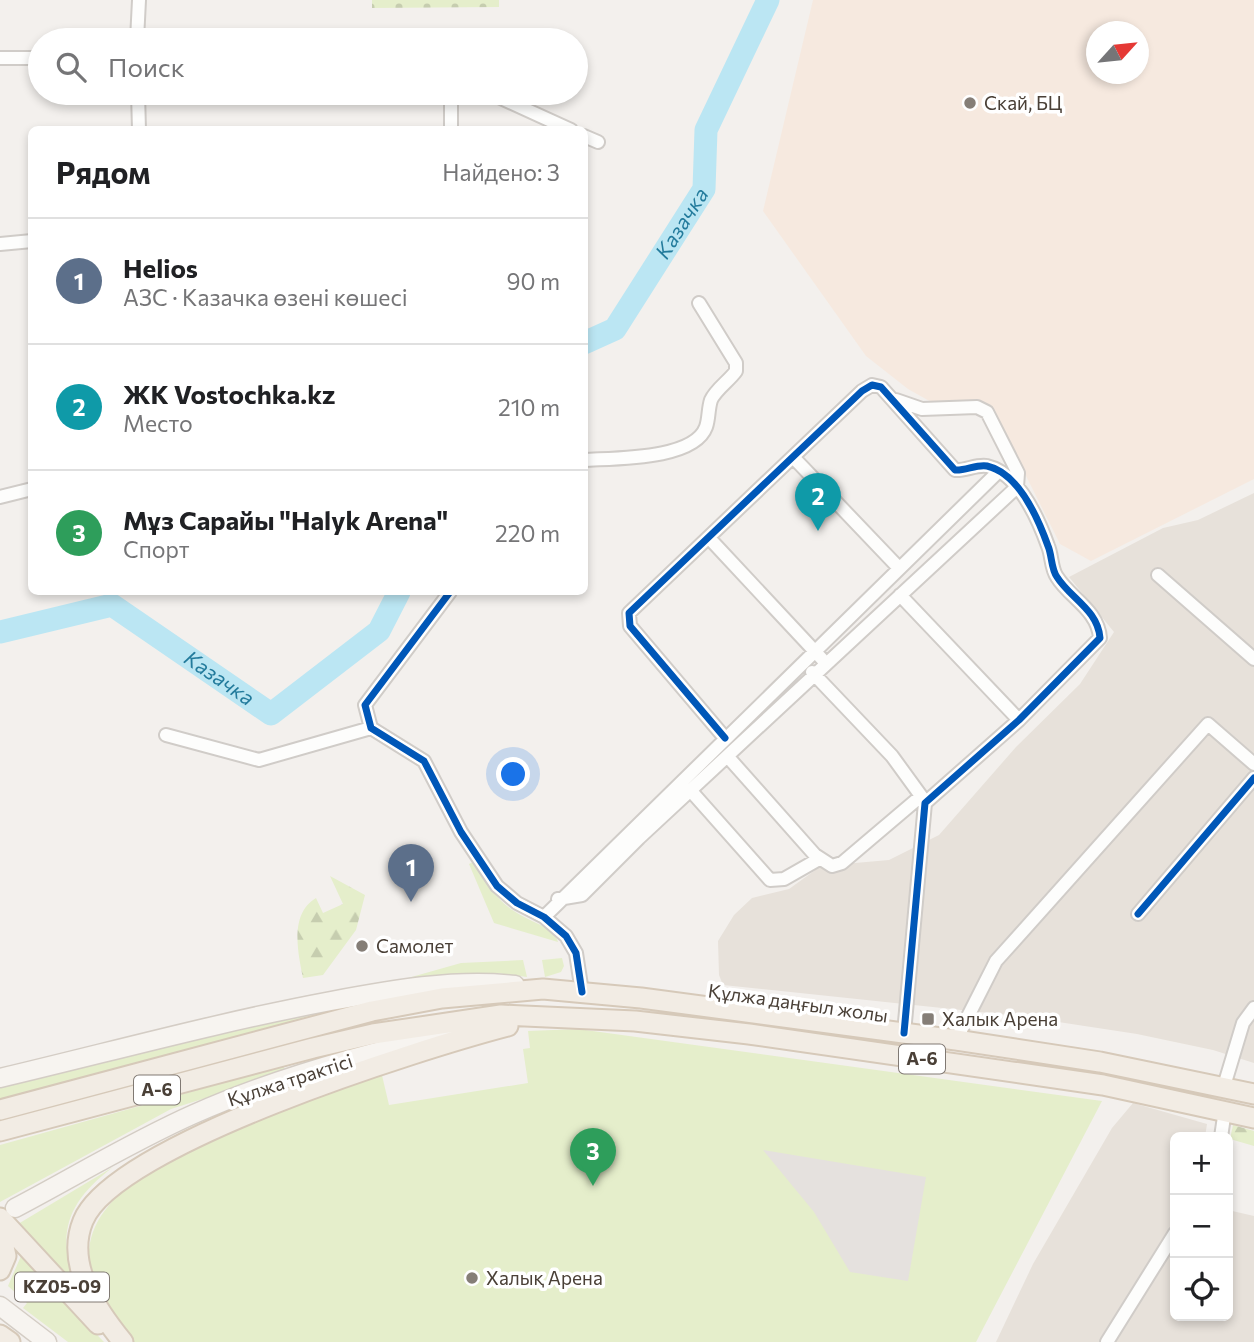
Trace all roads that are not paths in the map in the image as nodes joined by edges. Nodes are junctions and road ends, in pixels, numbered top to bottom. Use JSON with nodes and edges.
{"nodes":[{"id":1,"x":139,"y":0,"type":"edge"},
{"id":2,"x":138,"y":28,"type":"edge"},
{"id":3,"x":0,"y":58,"type":"edge"},
{"id":4,"x":28,"y":58,"type":"edge"},
{"id":5,"x":138,"y":105,"type":"edge"},
{"id":6,"x":451,"y":105,"type":"edge"},
{"id":7,"x":516,"y":105,"type":"edge"},
{"id":8,"x":139,"y":126,"type":"edge"},
{"id":9,"x":451,"y":126,"type":"edge"},
{"id":10,"x":561,"y":126,"type":"edge"},
{"id":11,"x":588,"y":138,"type":"edge"},
{"id":12,"x":598,"y":142,"type":"dead end"},
{"id":13,"x":28,"y":241,"type":"edge"},
{"id":14,"x":0,"y":244,"type":"edge"},
{"id":15,"x":699,"y":303,"type":"dead end"},
{"id":16,"x":894,"y":399,"type":"junction"},
{"id":17,"x":793,"y":457,"type":"junction"},
{"id":18,"x":588,"y":460,"type":"edge"},
{"id":19,"x":999,"y":471,"type":"junction"},
{"id":20,"x":1017,"y":487,"type":"junction"},
{"id":21,"x":28,"y":490,"type":"edge"},
{"id":22,"x":0,"y":498,"type":"edge"},
{"id":23,"x":710,"y":539,"type":"junction"},
{"id":24,"x":898,"y":567,"type":"junction"},
{"id":25,"x":1158,"y":575,"type":"dead end"},
{"id":26,"x":448,"y":595,"type":"edge"},
{"id":27,"x":900,"y":595,"type":"junction"},
{"id":28,"x":817,"y":653,"type":"junction"},
{"id":29,"x":1254,"y":659,"type":"edge"},
{"id":30,"x":804,"y":664,"type":"junction"},
{"id":31,"x":827,"y":665,"type":"junction"},
{"id":32,"x":816,"y":676,"type":"junction"},
{"id":33,"x":1019,"y":720,"type":"junction"},
{"id":34,"x":371,"y":728,"type":"junction"},
{"id":35,"x":166,"y":735,"type":"dead end"},
{"id":36,"x":725,"y":738,"type":"junction"},
{"id":37,"x":728,"y":757,"type":"junction"},
{"id":38,"x":1254,"y":764,"type":"edge"},
{"id":39,"x":1254,"y":779,"type":"edge"},
{"id":40,"x":691,"y":791,"type":"junction"},
{"id":41,"x":923,"y":799,"type":"junction"},
{"id":42,"x":819,"y":859,"type":"junction"},
{"id":43,"x":558,"y":899,"type":"junction"},
{"id":44,"x":1138,"y":914,"type":"dead end"},
{"id":45,"x":544,"y":917,"type":"junction"},
{"id":46,"x":543,"y":989,"type":"junction"},
{"id":47,"x":582,"y":992,"type":"junction"},
{"id":48,"x":1254,"y":1008,"type":"edge"},
{"id":49,"x":587,"y":1018,"type":"junction"},
{"id":50,"x":508,"y":1026,"type":"junction"},
{"id":51,"x":904,"y":1033,"type":"junction"},
{"id":52,"x":956,"y":1040,"type":"junction"},
{"id":53,"x":0,"y":1078,"type":"edge"},
{"id":54,"x":1224,"y":1086,"type":"junction"},
{"id":55,"x":1254,"y":1094,"type":"edge"},
{"id":56,"x":0,"y":1110,"type":"edge"},
{"id":57,"x":1225,"y":1110,"type":"junction"},
{"id":58,"x":1254,"y":1118,"type":"edge"},
{"id":59,"x":0,"y":1130,"type":"edge"},
{"id":60,"x":1221,"y":1132,"type":"edge"},
{"id":61,"x":6,"y":1221,"type":"edge"},
{"id":62,"x":1170,"y":1241,"type":"edge"},
{"id":63,"x":0,"y":1270,"type":"edge"},
{"id":64,"x":0,"y":1306,"type":"edge"},
{"id":65,"x":47,"y":1342,"type":"edge"},
{"id":66,"x":116,"y":1342,"type":"edge"},
{"id":67,"x":123,"y":1342,"type":"edge"},
{"id":68,"x":1107,"y":1342,"type":"edge"}],
"edges":[{"from":1,"to":2,"type":"street"},
{"from":3,"to":4,"type":"street"},
{"from":5,"to":8,"type":"street"},
{"from":6,"to":9,"type":"street"},
{"from":7,"to":10,"type":"street"},
{"from":11,"to":12,"type":"street"},
{"from":13,"to":14,"type":"street"},
{"from":15,"to":18,"type":"street"},
{"from":16,"to":17,"type":"street"},
{"from":16,"to":19,"type":"street"},
{"from":16,"to":20,"type":"street"},
{"from":17,"to":23,"type":"street"},
{"from":17,"to":24,"type":"street"},
{"from":19,"to":20,"type":"street"},
{"from":19,"to":24,"type":"street"},
{"from":20,"to":27,"type":"street"},
{"from":20,"to":33,"type":"street"},
{"from":21,"to":22,"type":"street"},
{"from":23,"to":28,"type":"street"},
{"from":23,"to":36,"type":"street"},
{"from":24,"to":28,"type":"street"},
{"from":25,"to":29,"type":"street"},
{"from":26,"to":34,"type":"street"},
{"from":27,"to":31,"type":"street"},
{"from":27,"to":33,"type":"street"},
{"from":28,"to":30,"type":"street"},
{"from":28,"to":31,"type":"street"},
{"from":30,"to":32,"type":"street"},
{"from":30,"to":36,"type":"street"},
{"from":31,"to":32,"type":"street"},
{"from":32,"to":37,"type":"street"},
{"from":32,"to":41,"type":"street"},
{"from":33,"to":41,"type":"street"},
{"from":34,"to":35,"type":"street"},
{"from":34,"to":45,"type":"street"},
{"from":36,"to":43,"type":"street"},
{"from":37,"to":40,"type":"street"},
{"from":37,"to":42,"type":"street"},
{"from":38,"to":52,"type":"street"},
{"from":39,"to":44,"type":"street"},
{"from":40,"to":42,"type":"street"},
{"from":40,"to":43,"type":"street"},
{"from":41,"to":42,"type":"street"},
{"from":41,"to":51,"type":"street"},
{"from":43,"to":45,"type":"street"},
{"from":45,"to":47,"type":"street"},
{"from":46,"to":47,"type":"main road","name":"Құлжа даңғыл жолы","number":"A-6"},
{"from":46,"to":53,"type":"main road"},
{"from":46,"to":56,"type":"main road","name":"Құлжа даңғыл жолы","number":"A-6"},
{"from":47,"to":51,"type":"main road","name":"Құлжа даңғыл жолы","number":"A-6"},
{"from":48,"to":54,"type":"street"},
{"from":49,"to":50,"type":"main road","name":"Құлжа трактісі"},
{"from":49,"to":57,"type":"main road","name":"Құлжа даңғыл жолы","number":"A-6"},
{"from":49,"to":59,"type":"main road","name":"Құлжа даңғыл жолы","number":"A-6"},
{"from":50,"to":61,"type":"main road","name":"Құлжа трактісі"},
{"from":50,"to":67,"type":"main road"},
{"from":51,"to":52,"type":"main road","name":"Құлжа даңғыл жолы","number":"A-6"},
{"from":52,"to":54,"type":"main road","name":"Құлжа даңғыл жолы","number":"A-6"},
{"from":54,"to":55,"type":"main road","name":"Құлжа даңғыл жолы","number":"A-6"},
{"from":57,"to":58,"type":"main road","name":"Құлжа даңғыл жолы","number":"A-6"},
{"from":57,"to":60,"type":"street"},
{"from":61,"to":63,"type":"main road"},
{"from":61,"to":66,"type":"main road","number":"KZ05-09"},
{"from":62,"to":68,"type":"street"},
{"from":64,"to":65,"type":"main road"}]}
